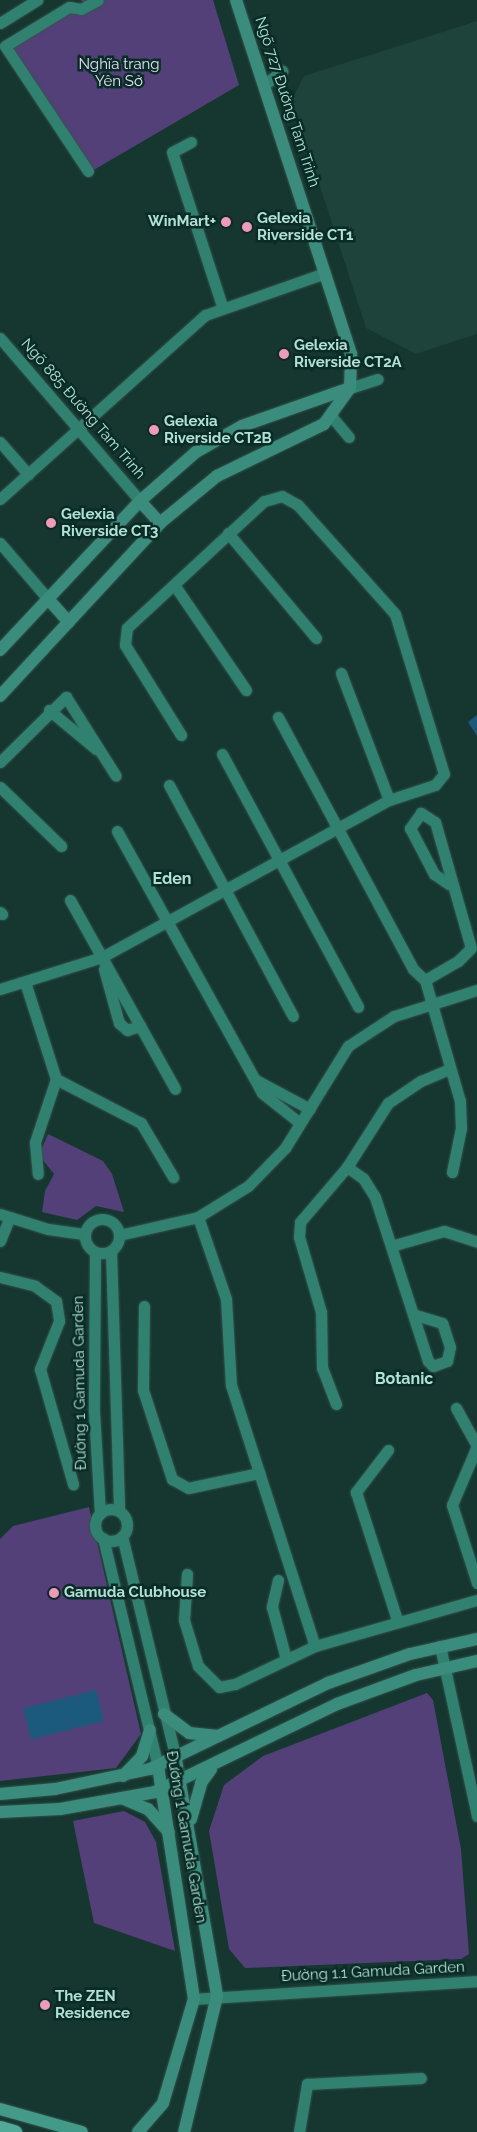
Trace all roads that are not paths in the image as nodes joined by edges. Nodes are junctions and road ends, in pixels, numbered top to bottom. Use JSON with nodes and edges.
{"nodes":[{"id":1,"x":37,"y":0,"type":"edge"},
{"id":2,"x":98,"y":0,"type":"edge"},
{"id":3,"x":236,"y":0,"type":"edge"},
{"id":4,"x":78,"y":4,"type":"edge"},
{"id":5,"x":0,"y":23,"type":"edge"},
{"id":6,"x":282,"y":71,"type":"dead end"},
{"id":7,"x":264,"y":85,"type":"junction"},
{"id":8,"x":190,"y":142,"type":"dead end"},
{"id":9,"x":88,"y":171,"type":"dead end"},
{"id":10,"x":325,"y":273,"type":"junction"},
{"id":11,"x":222,"y":306,"type":"junction"},
{"id":12,"x":0,"y":338,"type":"edge"},
{"id":13,"x":378,"y":378,"type":"dead end"},
{"id":14,"x":350,"y":388,"type":"junction"},
{"id":15,"x":332,"y":417,"type":"junction"},
{"id":16,"x":79,"y":428,"type":"junction"},
{"id":17,"x":349,"y":436,"type":"dead end"},
{"id":18,"x":0,"y":442,"type":"edge"},
{"id":19,"x":28,"y":474,"type":"junction"},
{"id":20,"x":0,"y":500,"type":"edge"},
{"id":21,"x":140,"y":501,"type":"junction"},
{"id":22,"x":160,"y":523,"type":"junction"},
{"id":23,"x":228,"y":533,"type":"junction"},
{"id":24,"x":0,"y":543,"type":"edge"},
{"id":25,"x":175,"y":586,"type":"junction"},
{"id":26,"x":48,"y":599,"type":"junction"},
{"id":27,"x":69,"y":622,"type":"junction"},
{"id":28,"x":316,"y":638,"type":"dead end"},
{"id":29,"x":0,"y":650,"type":"edge"},
{"id":30,"x":341,"y":673,"type":"dead end"},
{"id":31,"x":246,"y":690,"type":"dead end"},
{"id":32,"x":0,"y":696,"type":"edge"},
{"id":33,"x":49,"y":710,"type":"junction"},
{"id":34,"x":278,"y":717,"type":"dead end"},
{"id":35,"x":181,"y":735,"type":"dead end"},
{"id":36,"x":96,"y":749,"type":"junction"},
{"id":37,"x":222,"y":754,"type":"dead end"},
{"id":38,"x":0,"y":762,"type":"edge"},
{"id":39,"x":116,"y":776,"type":"dead end"},
{"id":40,"x":169,"y":785,"type":"dead end"},
{"id":41,"x":0,"y":787,"type":"edge"},
{"id":42,"x":389,"y":800,"type":"junction"},
{"id":43,"x":336,"y":830,"type":"junction"},
{"id":44,"x":117,"y":831,"type":"dead end"},
{"id":45,"x":61,"y":846,"type":"dead end"},
{"id":46,"x":281,"y":861,"type":"junction"},
{"id":47,"x":449,"y":884,"type":"junction"},
{"id":48,"x":226,"y":891,"type":"junction"},
{"id":49,"x":70,"y":900,"type":"dead end"},
{"id":50,"x":168,"y":922,"type":"junction"},
{"id":51,"x":102,"y":957,"type":"junction"},
{"id":52,"x":424,"y":980,"type":"junction"},
{"id":53,"x":25,"y":982,"type":"junction"},
{"id":54,"x":0,"y":989,"type":"edge"},
{"id":55,"x":477,"y":990,"type":"edge"},
{"id":56,"x":428,"y":1005,"type":"junction"},
{"id":57,"x":358,"y":1007,"type":"dead end"},
{"id":58,"x":293,"y":1016,"type":"dead end"},
{"id":59,"x":140,"y":1026,"type":"junction"},
{"id":60,"x":449,"y":1069,"type":"junction"},
{"id":61,"x":56,"y":1079,"type":"junction"},
{"id":62,"x":256,"y":1080,"type":"junction"},
{"id":63,"x":174,"y":1089,"type":"dead end"},
{"id":64,"x":310,"y":1109,"type":"junction"},
{"id":65,"x":300,"y":1123,"type":"junction"},
{"id":66,"x":347,"y":1167,"type":"junction"},
{"id":67,"x":452,"y":1172,"type":"dead end"},
{"id":68,"x":38,"y":1174,"type":"dead end"},
{"id":69,"x":173,"y":1177,"type":"dead end"},
{"id":70,"x":4,"y":1216,"type":"edge"},
{"id":71,"x":198,"y":1217,"type":"junction"},
{"id":72,"x":84,"y":1234,"type":"junction"},
{"id":73,"x":119,"y":1235,"type":"junction"},
{"id":74,"x":0,"y":1241,"type":"edge"},
{"id":75,"x":477,"y":1242,"type":"edge"},
{"id":76,"x":391,"y":1246,"type":"junction"},
{"id":77,"x":110,"y":1251,"type":"junction"},
{"id":78,"x":95,"y":1252,"type":"junction"},
{"id":79,"x":0,"y":1277,"type":"edge"},
{"id":80,"x":144,"y":1306,"type":"dead end"},
{"id":81,"x":413,"y":1314,"type":"junction"},
{"id":82,"x":336,"y":1404,"type":"dead end"},
{"id":83,"x":456,"y":1408,"type":"dead end"},
{"id":84,"x":113,"y":1426,"type":"junction"},
{"id":85,"x":94,"y":1427,"type":"junction"},
{"id":86,"x":388,"y":1450,"type":"dead end"},
{"id":87,"x":259,"y":1474,"type":"junction"},
{"id":88,"x":73,"y":1484,"type":"dead end"},
{"id":89,"x":119,"y":1511,"type":"junction"},
{"id":90,"x":100,"y":1514,"type":"junction"},
{"id":91,"x":122,"y":1536,"type":"junction"},
{"id":92,"x":103,"y":1538,"type":"junction"},
{"id":93,"x":187,"y":1574,"type":"dead end"},
{"id":94,"x":278,"y":1580,"type":"dead end"},
{"id":95,"x":477,"y":1583,"type":"edge"},
{"id":96,"x":477,"y":1600,"type":"edge"},
{"id":97,"x":397,"y":1620,"type":"junction"},
{"id":98,"x":477,"y":1639,"type":"edge"},
{"id":99,"x":315,"y":1646,"type":"junction"},
{"id":100,"x":440,"y":1646,"type":"junction"},
{"id":101,"x":286,"y":1659,"type":"junction"},
{"id":102,"x":477,"y":1662,"type":"edge"},
{"id":103,"x":446,"y":1666,"type":"junction"},
{"id":104,"x":164,"y":1714,"type":"junction"},
{"id":105,"x":150,"y":1730,"type":"junction"},
{"id":106,"x":220,"y":1736,"type":"junction"},
{"id":107,"x":176,"y":1760,"type":"junction"},
{"id":108,"x":214,"y":1766,"type":"junction"},
{"id":109,"x":158,"y":1767,"type":"junction"},
{"id":110,"x":120,"y":1778,"type":"junction"},
{"id":111,"x":181,"y":1782,"type":"junction"},
{"id":112,"x":163,"y":1789,"type":"junction"},
{"id":113,"x":0,"y":1794,"type":"edge"},
{"id":114,"x":122,"y":1798,"type":"junction"},
{"id":115,"x":0,"y":1812,"type":"edge"},
{"id":116,"x":477,"y":1816,"type":"edge"},
{"id":117,"x":190,"y":1826,"type":"junction"},
{"id":118,"x":170,"y":1832,"type":"junction"},
{"id":119,"x":477,"y":1981,"type":"edge"},
{"id":120,"x":217,"y":1996,"type":"junction"},
{"id":121,"x":194,"y":1998,"type":"junction"},
{"id":122,"x":421,"y":2078,"type":"dead end"},
{"id":123,"x":0,"y":2109,"type":"edge"},
{"id":124,"x":0,"y":2128,"type":"edge"},
{"id":125,"x":14,"y":2132,"type":"edge"},
{"id":126,"x":82,"y":2132,"type":"edge"},
{"id":127,"x":138,"y":2132,"type":"edge"},
{"id":128,"x":184,"y":2132,"type":"edge"},
{"id":129,"x":300,"y":2132,"type":"edge"}],
"edges":[{"from":1,"to":5,"type":"street"},
{"from":2,"to":4,"type":"street"},
{"from":3,"to":7,"type":"street","name":"Ngõ 727 Đường Tam Trinh"},
{"from":4,"to":9,"type":"street"},
{"from":6,"to":7,"type":"street"},
{"from":7,"to":10,"type":"street","name":"Ngõ 727 Đường Tam Trinh"},
{"from":8,"to":11,"type":"street"},
{"from":10,"to":11,"type":"street"},
{"from":10,"to":14,"type":"street","name":"Ngõ 727 Đường Tam Trinh"},
{"from":11,"to":16,"type":"street"},
{"from":12,"to":16,"type":"street","name":"Ngõ 885 Đường Tam Trinh"},
{"from":13,"to":14,"type":"street"},
{"from":14,"to":15,"type":"street"},
{"from":14,"to":21,"type":"street","name":"Ngõ 885 Đường Tam Trinh"},
{"from":15,"to":17,"type":"street"},
{"from":15,"to":22,"type":"street"},
{"from":16,"to":19,"type":"street"},
{"from":16,"to":21,"type":"street","name":"Ngõ 885 Đường Tam Trinh"},
{"from":18,"to":19,"type":"street"},
{"from":19,"to":20,"type":"street"},
{"from":21,"to":22,"type":"street"},
{"from":21,"to":26,"type":"street","name":"Ngõ 885 Đường Tam Trinh"},
{"from":22,"to":27,"type":"street"},
{"from":23,"to":25,"type":"street"},
{"from":23,"to":28,"type":"street"},
{"from":23,"to":42,"type":"street"},
{"from":24,"to":26,"type":"street"},
{"from":25,"to":31,"type":"street"},
{"from":25,"to":35,"type":"street"},
{"from":26,"to":27,"type":"street"},
{"from":26,"to":29,"type":"street","name":"Ngõ 885 Đường Tam Trinh"},
{"from":27,"to":32,"type":"street"},
{"from":30,"to":42,"type":"street"},
{"from":33,"to":36,"type":"street"},
{"from":33,"to":36,"type":"street"},
{"from":33,"to":38,"type":"street"},
{"from":34,"to":43,"type":"street"},
{"from":36,"to":39,"type":"street"},
{"from":37,"to":46,"type":"street"},
{"from":40,"to":48,"type":"street"},
{"from":41,"to":45,"type":"street"},
{"from":42,"to":43,"type":"street"},
{"from":43,"to":46,"type":"street"},
{"from":43,"to":52,"type":"street"},
{"from":44,"to":50,"type":"street"},
{"from":46,"to":48,"type":"street"},
{"from":46,"to":57,"type":"street"},
{"from":47,"to":47,"type":"street"},
{"from":47,"to":52,"type":"street"},
{"from":48,"to":50,"type":"street"},
{"from":48,"to":58,"type":"street"},
{"from":49,"to":51,"type":"street"},
{"from":50,"to":51,"type":"street"},
{"from":50,"to":62,"type":"street"},
{"from":51,"to":53,"type":"street"},
{"from":51,"to":59,"type":"street"},
{"from":51,"to":59,"type":"street"},
{"from":52,"to":56,"type":"street"},
{"from":53,"to":54,"type":"street"},
{"from":53,"to":61,"type":"street"},
{"from":55,"to":56,"type":"street"},
{"from":56,"to":60,"type":"street"},
{"from":56,"to":64,"type":"street"},
{"from":59,"to":63,"type":"street"},
{"from":60,"to":66,"type":"street"},
{"from":60,"to":67,"type":"street"},
{"from":61,"to":68,"type":"street"},
{"from":61,"to":69,"type":"street"},
{"from":62,"to":64,"type":"street"},
{"from":62,"to":65,"type":"street"},
{"from":64,"to":65,"type":"street"},
{"from":65,"to":71,"type":"street"},
{"from":66,"to":76,"type":"street"},
{"from":66,"to":82,"type":"street"},
{"from":70,"to":72,"type":"street"},
{"from":70,"to":74,"type":"street"},
{"from":71,"to":73,"type":"street"},
{"from":71,"to":87,"type":"street"},
{"from":72,"to":73,"type":"street"},
{"from":72,"to":78,"type":"street"},
{"from":73,"to":77,"type":"street"},
{"from":75,"to":76,"type":"street"},
{"from":76,"to":81,"type":"street"},
{"from":77,"to":78,"type":"street"},
{"from":77,"to":84,"type":"street"},
{"from":78,"to":85,"type":"street","name":"Đường 1 Gamuda Garden"},
{"from":79,"to":88,"type":"street"},
{"from":80,"to":87,"type":"street"},
{"from":81,"to":81,"type":"street"},
{"from":83,"to":95,"type":"street"},
{"from":84,"to":85,"type":"street"},
{"from":84,"to":89,"type":"street"},
{"from":85,"to":90,"type":"street","name":"Đường 1 Gamuda Garden"},
{"from":86,"to":97,"type":"street"},
{"from":87,"to":99,"type":"street"},
{"from":89,"to":90,"type":"street"},
{"from":89,"to":91,"type":"street"},
{"from":90,"to":92,"type":"street"},
{"from":91,"to":92,"type":"street"},
{"from":91,"to":104,"type":"street","name":"Đường 1 Gamuda Garden"},
{"from":92,"to":105,"type":"street","name":"Đường 1 Gamuda Garden"},
{"from":93,"to":101,"type":"street"},
{"from":94,"to":101,"type":"street"},
{"from":96,"to":97,"type":"street"},
{"from":97,"to":99,"type":"street"},
{"from":98,"to":100,"type":"street"},
{"from":99,"to":101,"type":"street"},
{"from":100,"to":103,"type":"street"},
{"from":100,"to":106,"type":"street"},
{"from":102,"to":103,"type":"street"},
{"from":103,"to":108,"type":"street"},
{"from":103,"to":116,"type":"street"},
{"from":104,"to":106,"type":"street"},
{"from":104,"to":107,"type":"street","name":"Đường 1 Gamuda Garden"},
{"from":105,"to":109,"type":"street","name":"Đường 1 Gamuda Garden"},
{"from":105,"to":110,"type":"street"},
{"from":106,"to":107,"type":"street"},
{"from":107,"to":109,"type":"street"},
{"from":107,"to":111,"type":"street","name":"Đường 1 Gamuda Garden"},
{"from":108,"to":111,"type":"street"},
{"from":108,"to":117,"type":"street"},
{"from":109,"to":110,"type":"street"},
{"from":109,"to":112,"type":"street","name":"Đường 1 Gamuda Garden"},
{"from":110,"to":113,"type":"street"},
{"from":111,"to":112,"type":"street"},
{"from":111,"to":117,"type":"street","name":"Đường 1 Gamuda Garden"},
{"from":112,"to":114,"type":"street"},
{"from":112,"to":118,"type":"street","name":"Đường 1 Gamuda Garden"},
{"from":114,"to":115,"type":"street"},
{"from":114,"to":118,"type":"street"},
{"from":117,"to":120,"type":"street","name":"Đường 1 Gamuda Garden"},
{"from":118,"to":121,"type":"street","name":"Đường 1 Gamuda Garden"},
{"from":119,"to":120,"type":"street","name":"Đường 1.1 Gamuda Garden"},
{"from":120,"to":121,"type":"street","name":"Đường 1.1 Gamuda Garden"},
{"from":120,"to":128,"type":"street","name":"Đường 1 Gamuda Garden"},
{"from":121,"to":127,"type":"street","name":"Đường 1 Gamuda Garden"},
{"from":122,"to":129,"type":"street"},
{"from":123,"to":126,"type":"main road"},
{"from":124,"to":125,"type":"highway"}]}
